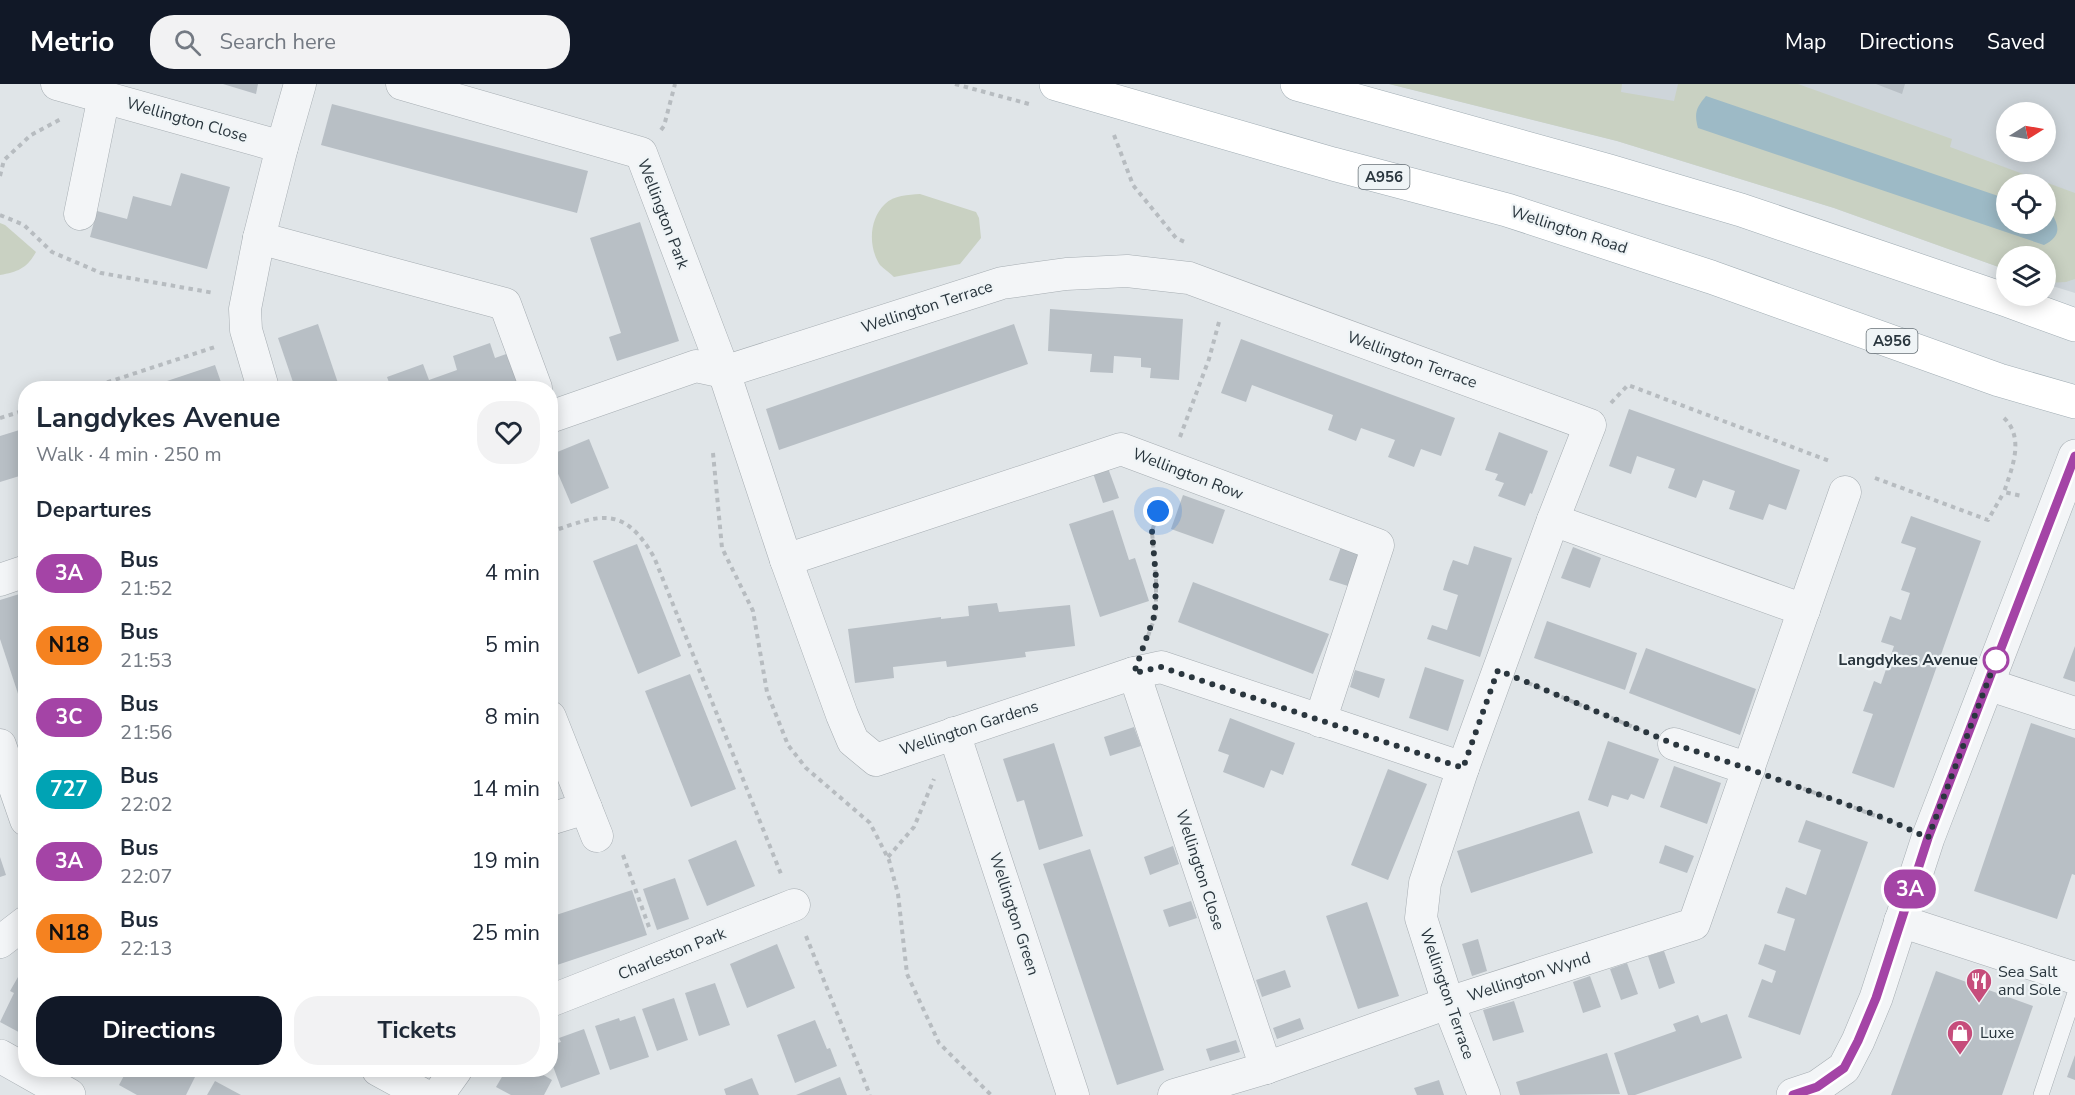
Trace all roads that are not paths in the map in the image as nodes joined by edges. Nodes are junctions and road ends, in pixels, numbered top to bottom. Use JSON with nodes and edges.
{"nodes":[{"id":1,"x":57,"y":84,"type":"edge"},
{"id":2,"x":300,"y":84,"type":"edge"},
{"id":3,"x":402,"y":84,"type":"edge"},
{"id":4,"x":1296,"y":84,"type":"edge"},
{"id":5,"x":1044,"y":94,"type":"edge"},
{"id":6,"x":104,"y":96,"type":"junction"},
{"id":7,"x":282,"y":147,"type":"junction"},
{"id":8,"x":81,"y":214,"type":"dead end"},
{"id":9,"x":259,"y":238,"type":"junction"},
{"id":10,"x":2075,"y":325,"type":"edge"},
{"id":11,"x":724,"y":372,"type":"junction"},
{"id":12,"x":261,"y":381,"type":"edge"},
{"id":13,"x":533,"y":381,"type":"edge"},
{"id":14,"x":2075,"y":402,"type":"edge"},
{"id":15,"x":558,"y":414,"type":"edge"},
{"id":16,"x":2075,"y":456,"type":"edge"},
{"id":17,"x":1850,"y":477,"type":"road end"},
{"id":18,"x":1553,"y":519,"type":"junction"},
{"id":19,"x":786,"y":560,"type":"junction"},
{"id":20,"x":18,"y":574,"type":"edge"},
{"id":21,"x":0,"y":580,"type":"edge"},
{"id":22,"x":1804,"y":610,"type":"junction"},
{"id":23,"x":1134,"y":673,"type":"junction"},
{"id":24,"x":1987,"y":684,"type":"junction"},
{"id":25,"x":2075,"y":713,"type":"edge"},
{"id":26,"x":1320,"y":721,"type":"junction"},
{"id":27,"x":954,"y":733,"type":"junction"},
{"id":28,"x":558,"y":737,"type":"edge"},
{"id":29,"x":1674,"y":744,"type":"road end"},
{"id":30,"x":0,"y":745,"type":"edge"},
{"id":31,"x":1463,"y":768,"type":"junction"},
{"id":32,"x":1749,"y":769,"type":"junction"},
{"id":33,"x":18,"y":797,"type":"edge"},
{"id":34,"x":558,"y":820,"type":"edge"},
{"id":35,"x":794,"y":905,"type":"road end"},
{"id":36,"x":1900,"y":921,"type":"junction"},
{"id":37,"x":18,"y":928,"type":"edge"},
{"id":38,"x":0,"y":942,"type":"edge"},
{"id":39,"x":2075,"y":978,"type":"edge"},
{"id":40,"x":2075,"y":993,"type":"edge"},
{"id":41,"x":558,"y":998,"type":"edge"},
{"id":42,"x":1448,"y":1003,"type":"junction"},
{"id":43,"x":0,"y":1056,"type":"edge"},
{"id":44,"x":18,"y":1066,"type":"edge"},
{"id":45,"x":1266,"y":1068,"type":"junction"},
{"id":46,"x":37,"y":1077,"type":"edge"},
{"id":47,"x":391,"y":1077,"type":"edge"},
{"id":48,"x":451,"y":1077,"type":"edge"},
{"id":49,"x":69,"y":1095,"type":"edge"},
{"id":50,"x":424,"y":1095,"type":"edge"},
{"id":51,"x":438,"y":1095,"type":"edge"},
{"id":52,"x":1074,"y":1095,"type":"edge"},
{"id":53,"x":1174,"y":1095,"type":"edge"},
{"id":54,"x":1484,"y":1095,"type":"edge"},
{"id":55,"x":1793,"y":1095,"type":"edge"},
{"id":56,"x":2041,"y":1095,"type":"edge"}],
"edges":[{"from":1,"to":6,"type":"street","name":"Wellington Close"},
{"from":2,"to":7,"type":"street"},
{"from":3,"to":11,"type":"street","name":"Wellington Park"},
{"from":4,"to":10,"type":"main road"},
{"from":5,"to":14,"type":"main road","name":"Wellington Road","number":"A956"},
{"from":6,"to":7,"type":"street","name":"Wellington Close"},
{"from":6,"to":8,"type":"street"},
{"from":7,"to":9,"type":"street"},
{"from":9,"to":12,"type":"street"},
{"from":9,"to":13,"type":"street"},
{"from":11,"to":15,"type":"street","name":"Wellington Terrace"},
{"from":11,"to":18,"type":"street","name":"Wellington Terrace"},
{"from":11,"to":19,"type":"street","name":"Wellington Gardens"},
{"from":16,"to":24,"type":"street"},
{"from":17,"to":22,"type":"street"},
{"from":18,"to":22,"type":"street"},
{"from":18,"to":31,"type":"street","name":"Wellington Terrace"},
{"from":19,"to":26,"type":"street","name":"Wellington Row"},
{"from":19,"to":27,"type":"street","name":"Wellington Gardens"},
{"from":20,"to":21,"type":"street"},
{"from":22,"to":32,"type":"street"},
{"from":23,"to":26,"type":"street","name":"Wellington Gardens"},
{"from":23,"to":27,"type":"street","name":"Wellington Gardens"},
{"from":23,"to":45,"type":"street","name":"Wellington Close"},
{"from":24,"to":25,"type":"street"},
{"from":24,"to":36,"type":"street"},
{"from":26,"to":31,"type":"street","name":"Wellington Gardens"},
{"from":27,"to":52,"type":"street","name":"Wellington Green"},
{"from":28,"to":34,"type":"street"},
{"from":29,"to":32,"type":"street"},
{"from":30,"to":33,"type":"street"},
{"from":31,"to":42,"type":"street","name":"Wellington Terrace"},
{"from":32,"to":42,"type":"street","name":"Wellington Wynd"},
{"from":35,"to":41,"type":"street","name":"Charleston Park"},
{"from":36,"to":39,"type":"street"},
{"from":36,"to":55,"type":"street"},
{"from":37,"to":38,"type":"street"},
{"from":40,"to":56,"type":"lane"},
{"from":42,"to":45,"type":"street","name":"Wellington Wynd"},
{"from":42,"to":54,"type":"street","name":"Wellington Terrace"},
{"from":43,"to":44,"type":"street"},
{"from":45,"to":53,"type":"street","name":"Wellington Wynd"},
{"from":46,"to":49,"type":"street"},
{"from":47,"to":50,"type":"street"},
{"from":48,"to":51,"type":"street"}]}
